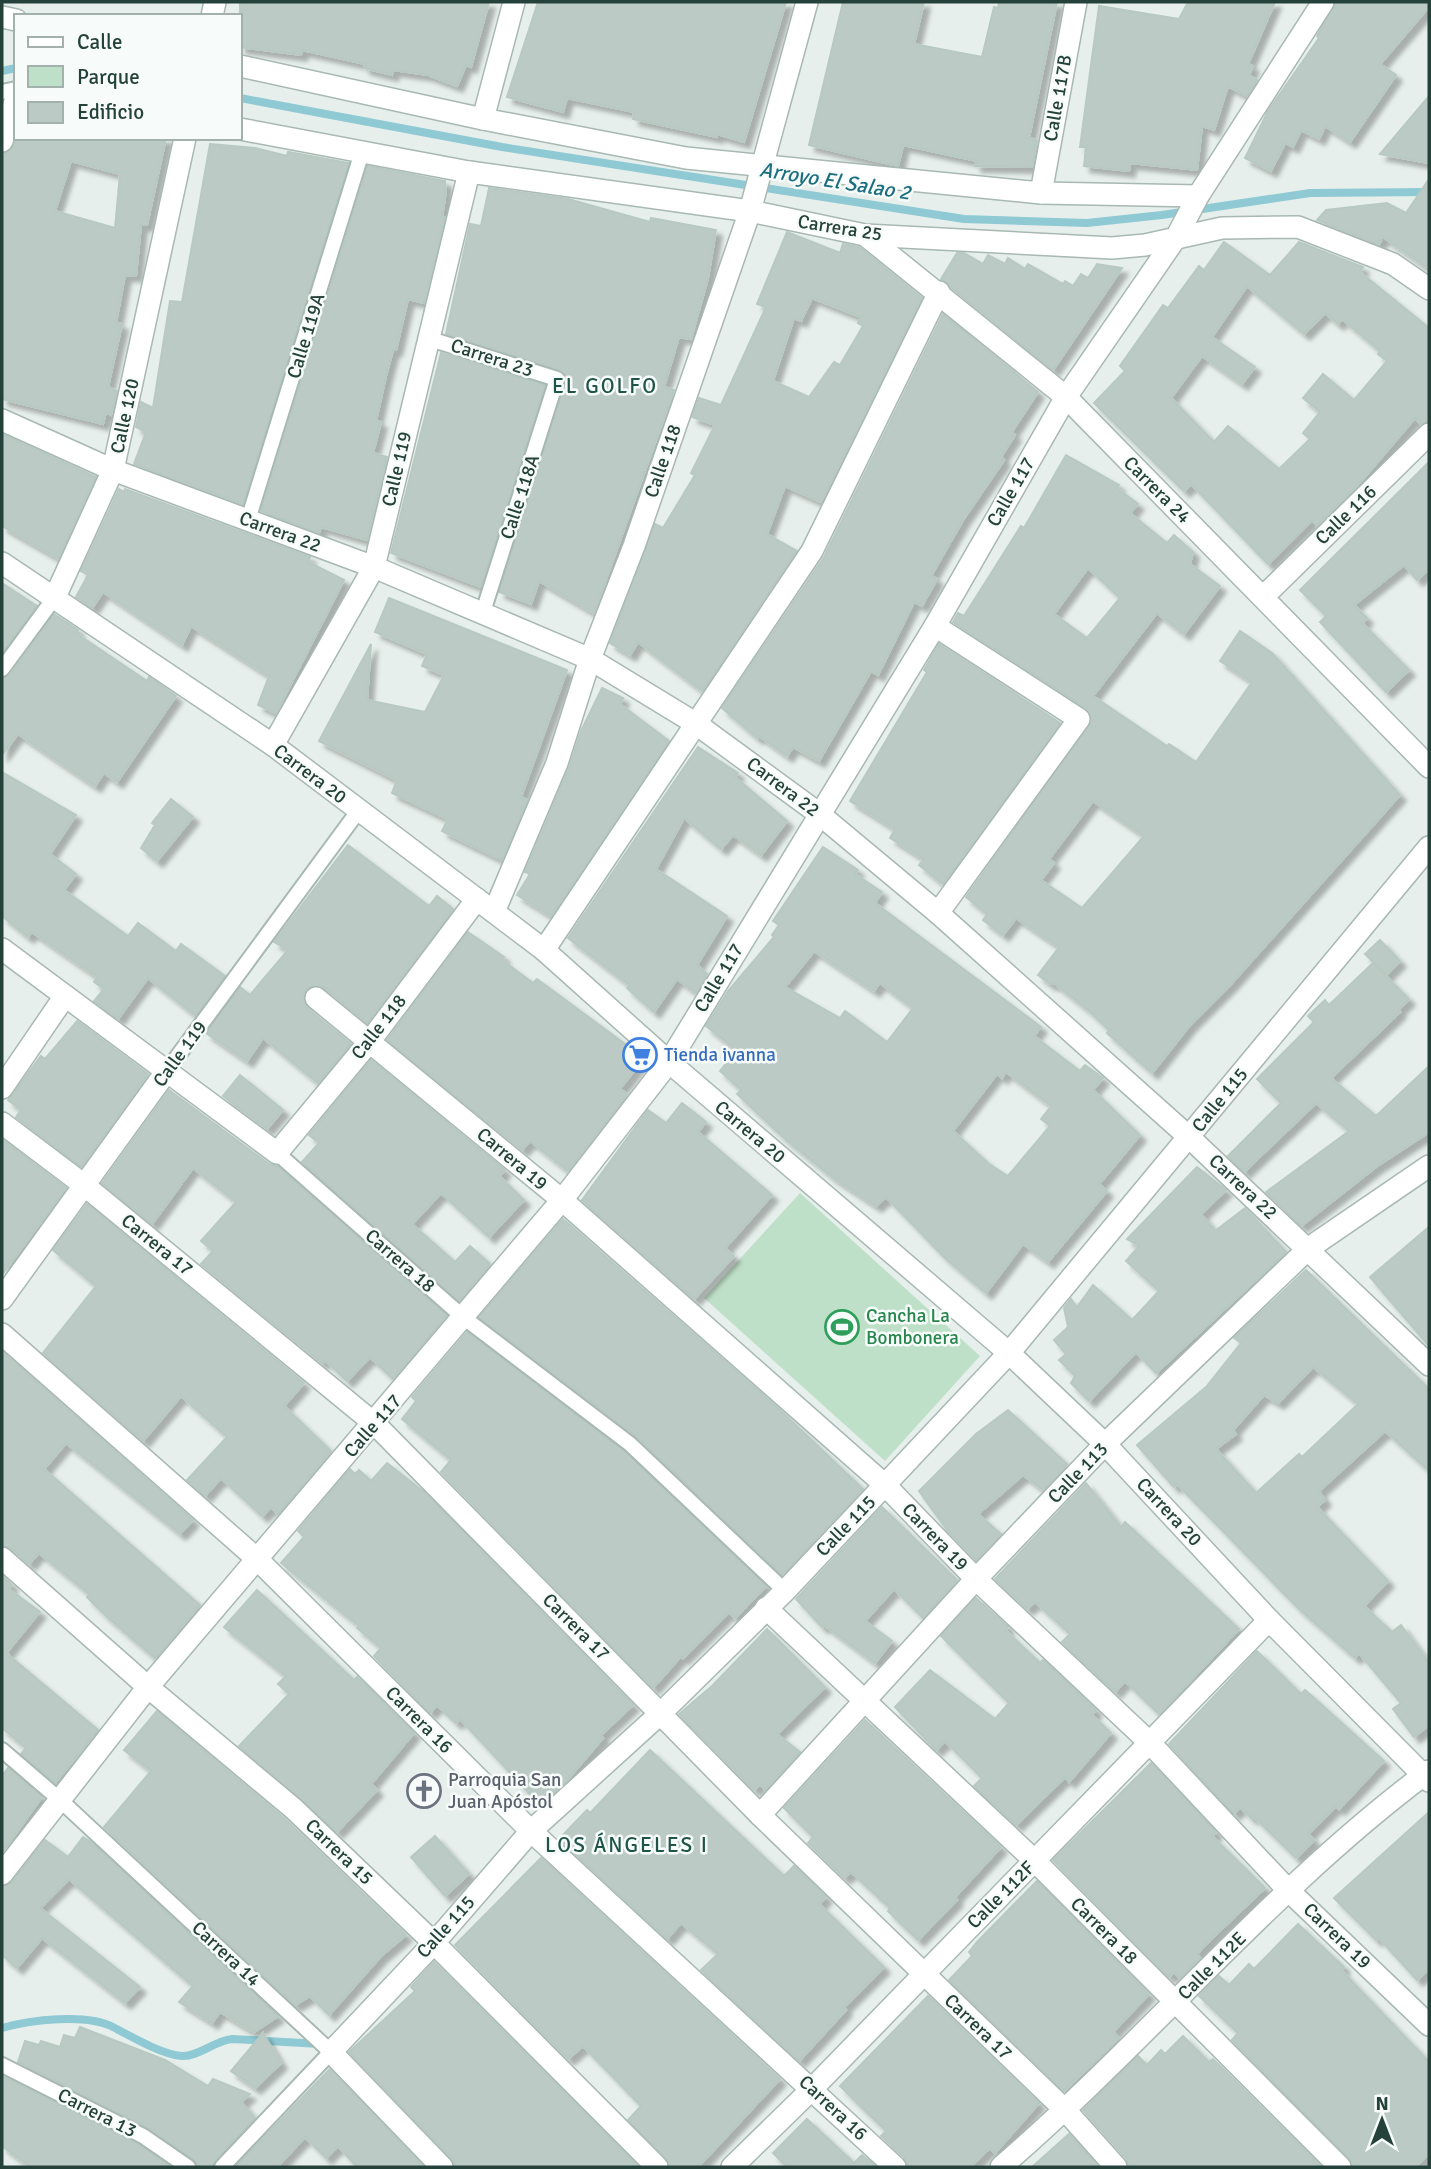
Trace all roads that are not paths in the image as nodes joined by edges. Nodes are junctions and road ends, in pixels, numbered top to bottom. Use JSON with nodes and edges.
{"nodes":[{"id":1,"x":514,"y":2,"type":"edge"},
{"id":2,"x":807,"y":2,"type":"edge"},
{"id":3,"x":1076,"y":2,"type":"edge"},
{"id":4,"x":1324,"y":2,"type":"edge"},
{"id":5,"x":242,"y":66,"type":"edge"},
{"id":6,"x":14,"y":104,"type":"edge"},
{"id":7,"x":483,"y":119,"type":"junction"},
{"id":8,"x":242,"y":129,"type":"edge"},
{"id":9,"x":185,"y":140,"type":"edge"},
{"id":10,"x":2,"y":141,"type":"edge"},
{"id":11,"x":362,"y":152,"type":"junction"},
{"id":12,"x":764,"y":164,"type":"junction"},
{"id":13,"x":469,"y":172,"type":"junction"},
{"id":14,"x":1041,"y":194,"type":"junction"},
{"id":15,"x":1198,"y":196,"type":"junction"},
{"id":16,"x":750,"y":211,"type":"junction"},
{"id":17,"x":865,"y":235,"type":"junction"},
{"id":18,"x":1177,"y":236,"type":"junction"},
{"id":19,"x":1429,"y":289,"type":"edge"},
{"id":20,"x":939,"y":292,"type":"junction"},
{"id":21,"x":427,"y":338,"type":"junction"},
{"id":22,"x":557,"y":379,"type":"joint"},
{"id":23,"x":1066,"y":397,"type":"junction"},
{"id":24,"x":2,"y":420,"type":"edge"},
{"id":25,"x":1429,"y":434,"type":"edge"},
{"id":26,"x":113,"y":470,"type":"junction"},
{"id":27,"x":248,"y":520,"type":"junction"},
{"id":28,"x":2,"y":563,"type":"edge"},
{"id":29,"x":374,"y":567,"type":"junction"},
{"id":30,"x":55,"y":597,"type":"junction"},
{"id":31,"x":1263,"y":597,"type":"junction"},
{"id":32,"x":482,"y":615,"type":"junction"},
{"id":33,"x":935,"y":626,"type":"junction"},
{"id":34,"x":590,"y":659,"type":"junction"},
{"id":35,"x":2,"y":669,"type":"edge"},
{"id":36,"x":695,"y":723,"type":"junction"},
{"id":37,"x":273,"y":745,"type":"junction"},
{"id":38,"x":1429,"y":767,"type":"edge"},
{"id":39,"x":359,"y":810,"type":"junction"},
{"id":40,"x":818,"y":813,"type":"junction"},
{"id":41,"x":1429,"y":847,"type":"edge"},
{"id":42,"x":485,"y":906,"type":"junction"},
{"id":43,"x":938,"y":913,"type":"junction"},
{"id":44,"x":2,"y":949,"type":"edge"},
{"id":45,"x":544,"y":950,"type":"junction"},
{"id":46,"x":65,"y":996,"type":"junction"},
{"id":47,"x":316,"y":999,"type":"dead end"},
{"id":48,"x":370,"y":1041,"type":"junction"},
{"id":49,"x":669,"y":1062,"type":"junction"},
{"id":50,"x":166,"y":1072,"type":"junction"},
{"id":51,"x":2,"y":1088,"type":"edge"},
{"id":52,"x":2,"y":1124,"type":"edge"},
{"id":53,"x":1190,"y":1138,"type":"junction"},
{"id":54,"x":277,"y":1153,"type":"junction"},
{"id":55,"x":1429,"y":1167,"type":"edge"},
{"id":56,"x":84,"y":1185,"type":"junction"},
{"id":57,"x":562,"y":1200,"type":"junction"},
{"id":58,"x":1309,"y":1248,"type":"junction"},
{"id":59,"x":2,"y":1299,"type":"edge"},
{"id":60,"x":464,"y":1317,"type":"junction"},
{"id":61,"x":2,"y":1334,"type":"edge"},
{"id":62,"x":1009,"y":1353,"type":"junction"},
{"id":63,"x":1429,"y":1365,"type":"edge"},
{"id":64,"x":375,"y":1424,"type":"junction"},
{"id":65,"x":1105,"y":1444,"type":"junction"},
{"id":66,"x":885,"y":1485,"type":"junction"},
{"id":67,"x":2,"y":1558,"type":"edge"},
{"id":68,"x":257,"y":1559,"type":"junction"},
{"id":69,"x":976,"y":1579,"type":"junction"},
{"id":70,"x":785,"y":1591,"type":"junction"},
{"id":71,"x":766,"y":1608,"type":"junction"},
{"id":72,"x":1269,"y":1619,"type":"junction"},
{"id":73,"x":148,"y":1687,"type":"junction"},
{"id":74,"x":864,"y":1700,"type":"junction"},
{"id":75,"x":661,"y":1713,"type":"junction"},
{"id":76,"x":1149,"y":1742,"type":"junction"},
{"id":77,"x":2,"y":1750,"type":"edge"},
{"id":78,"x":1427,"y":1776,"type":"edge"},
{"id":79,"x":59,"y":1799,"type":"junction"},
{"id":80,"x":760,"y":1815,"type":"junction"},
{"id":81,"x":531,"y":1831,"type":"junction"},
{"id":82,"x":1035,"y":1861,"type":"junction"},
{"id":83,"x":2,"y":1874,"type":"edge"},
{"id":84,"x":1288,"y":1890,"type":"junction"},
{"id":85,"x":434,"y":1943,"type":"junction"},
{"id":86,"x":923,"y":1974,"type":"junction"},
{"id":87,"x":1176,"y":2003,"type":"junction"},
{"id":88,"x":1429,"y":2025,"type":"edge"},
{"id":89,"x":331,"y":2052,"type":"junction"},
{"id":90,"x":2,"y":2065,"type":"edge"},
{"id":91,"x":812,"y":2089,"type":"junction"},
{"id":92,"x":1066,"y":2111,"type":"junction"},
{"id":93,"x":188,"y":2167,"type":"edge"},
{"id":94,"x":222,"y":2167,"type":"edge"},
{"id":95,"x":442,"y":2167,"type":"edge"},
{"id":96,"x":657,"y":2167,"type":"edge"},
{"id":97,"x":732,"y":2167,"type":"edge"},
{"id":98,"x":895,"y":2167,"type":"edge"},
{"id":99,"x":1001,"y":2167,"type":"edge"},
{"id":100,"x":1116,"y":2167,"type":"edge"},
{"id":101,"x":1340,"y":2167,"type":"edge"}],
"edges":[{"from":1,"to":7,"type":"street"},
{"from":2,"to":12,"type":"street","name":"Calle 118"},
{"from":3,"to":14,"type":"street","name":"Calle 117B"},
{"from":4,"to":15,"type":"street","name":"Calle 117"},
{"from":5,"to":7,"type":"street"},
{"from":6,"to":10,"type":"street"},
{"from":7,"to":12,"type":"street"},
{"from":8,"to":11,"type":"street","name":"Carrera 25"},
{"from":9,"to":26,"type":"street","name":"Calle 120"},
{"from":11,"to":13,"type":"street","name":"Carrera 25"},
{"from":11,"to":27,"type":"lane","name":"Calle 119A"},
{"from":12,"to":14,"type":"street"},
{"from":12,"to":16,"type":"street","name":"Calle 118"},
{"from":13,"to":16,"type":"street","name":"Carrera 25"},
{"from":13,"to":21,"type":"street","name":"Calle 119"},
{"from":14,"to":15,"type":"street"},
{"from":15,"to":18,"type":"street","name":"Calle 117"},
{"from":16,"to":17,"type":"street","name":"Carrera 25"},
{"from":16,"to":34,"type":"street","name":"Calle 118"},
{"from":17,"to":18,"type":"street","name":"Carrera 25"},
{"from":17,"to":20,"type":"street","name":"Carrera 24"},
{"from":18,"to":19,"type":"street","name":"Carrera 25"},
{"from":18,"to":23,"type":"street","name":"Calle 117"},
{"from":20,"to":23,"type":"street","name":"Carrera 24"},
{"from":20,"to":36,"type":"street"},
{"from":21,"to":22,"type":"lane","name":"Carrera 23"},
{"from":21,"to":29,"type":"street","name":"Calle 119"},
{"from":22,"to":32,"type":"lane","name":"Calle 118A"},
{"from":23,"to":31,"type":"street","name":"Carrera 24"},
{"from":23,"to":33,"type":"street","name":"Calle 117"},
{"from":24,"to":26,"type":"street","name":"Carrera 22"},
{"from":25,"to":31,"type":"street","name":"Calle 116"},
{"from":26,"to":27,"type":"street","name":"Carrera 22"},
{"from":26,"to":30,"type":"street","name":"Calle 120"},
{"from":27,"to":29,"type":"street","name":"Carrera 22"},
{"from":28,"to":30,"type":"street","name":"Carrera 20"},
{"from":29,"to":32,"type":"street","name":"Carrera 22"},
{"from":29,"to":37,"type":"street","name":"Calle 119"},
{"from":30,"to":35,"type":"lane","name":"Calle 120"},
{"from":30,"to":37,"type":"street","name":"Carrera 20"},
{"from":31,"to":38,"type":"street","name":"Carrera 24"},
{"from":32,"to":34,"type":"street","name":"Carrera 22"},
{"from":33,"to":40,"type":"street","name":"Calle 117"},
{"from":33,"to":43,"type":"street"},
{"from":34,"to":36,"type":"street","name":"Carrera 22"},
{"from":34,"to":42,"type":"street","name":"Calle 118"},
{"from":36,"to":40,"type":"street","name":"Carrera 22"},
{"from":36,"to":45,"type":"street"},
{"from":37,"to":39,"type":"street","name":"Carrera 20"},
{"from":39,"to":42,"type":"street","name":"Carrera 20"},
{"from":39,"to":50,"type":"lane","name":"Calle 119"},
{"from":40,"to":43,"type":"street","name":"Carrera 22"},
{"from":40,"to":49,"type":"street","name":"Calle 117"},
{"from":41,"to":53,"type":"street","name":"Calle 115"},
{"from":42,"to":45,"type":"street","name":"Carrera 20"},
{"from":42,"to":48,"type":"street","name":"Calle 118"},
{"from":43,"to":53,"type":"street","name":"Carrera 22"},
{"from":44,"to":46,"type":"street","name":"Carrera 18"},
{"from":45,"to":49,"type":"street","name":"Carrera 20"},
{"from":46,"to":50,"type":"street","name":"Carrera 18"},
{"from":46,"to":51,"type":"street"},
{"from":47,"to":48,"type":"street","name":"Carrera 19"},
{"from":48,"to":54,"type":"street","name":"Calle 118"},
{"from":48,"to":57,"type":"street","name":"Carrera 19"},
{"from":49,"to":57,"type":"street","name":"Calle 117"},
{"from":49,"to":62,"type":"street","name":"Carrera 20"},
{"from":50,"to":54,"type":"street","name":"Carrera 18"},
{"from":50,"to":56,"type":"street","name":"Calle 119"},
{"from":52,"to":56,"type":"street","name":"Carrera 17"},
{"from":53,"to":58,"type":"street","name":"Carrera 22"},
{"from":53,"to":62,"type":"street","name":"Calle 115"},
{"from":54,"to":60,"type":"lane","name":"Carrera 18"},
{"from":55,"to":58,"type":"street","name":"Calle 113"},
{"from":56,"to":59,"type":"street","name":"Calle 119"},
{"from":56,"to":64,"type":"street","name":"Carrera 17"},
{"from":57,"to":60,"type":"street","name":"Calle 117"},
{"from":57,"to":66,"type":"street","name":"Carrera 19"},
{"from":58,"to":63,"type":"street","name":"Carrera 22"},
{"from":58,"to":65,"type":"street","name":"Calle 113"},
{"from":60,"to":64,"type":"street","name":"Calle 117"},
{"from":60,"to":70,"type":"lane","name":"Carrera 18"},
{"from":61,"to":68,"type":"street","name":"Carrera 16"},
{"from":62,"to":65,"type":"street","name":"Carrera 20"},
{"from":62,"to":66,"type":"street","name":"Calle 115"},
{"from":64,"to":68,"type":"street","name":"Calle 117"},
{"from":64,"to":75,"type":"street","name":"Carrera 17"},
{"from":65,"to":69,"type":"street","name":"Calle 113"},
{"from":65,"to":72,"type":"street","name":"Carrera 20"},
{"from":66,"to":69,"type":"street","name":"Carrera 19"},
{"from":66,"to":70,"type":"street","name":"Calle 115"},
{"from":67,"to":73,"type":"street","name":"Carrera 15"},
{"from":68,"to":73,"type":"street","name":"Calle 117"},
{"from":68,"to":81,"type":"street","name":"Carrera 16"},
{"from":69,"to":74,"type":"street","name":"Calle 113"},
{"from":69,"to":76,"type":"street","name":"Carrera 19"},
{"from":70,"to":71,"type":"street","name":"Calle 115"},
{"from":71,"to":74,"type":"street","name":"Carrera 18"},
{"from":71,"to":75,"type":"street","name":"Calle 115"},
{"from":72,"to":76,"type":"street","name":"Calle 112F"},
{"from":72,"to":78,"type":"street","name":"Carrera 20"},
{"from":73,"to":79,"type":"street","name":"Calle 117"},
{"from":73,"to":85,"type":"street","name":"Carrera 15"},
{"from":74,"to":80,"type":"street","name":"Calle 113"},
{"from":74,"to":82,"type":"street","name":"Carrera 18"},
{"from":75,"to":80,"type":"street","name":"Carrera 17"},
{"from":75,"to":81,"type":"street","name":"Calle 115"},
{"from":76,"to":82,"type":"street","name":"Calle 112F"},
{"from":76,"to":84,"type":"street","name":"Carrera 19"},
{"from":77,"to":79,"type":"lane","name":"Carrera 14"},
{"from":78,"to":84,"type":"street","name":"Calle 112E"},
{"from":79,"to":83,"type":"street","name":"Calle 117"},
{"from":79,"to":89,"type":"lane","name":"Carrera 14"},
{"from":80,"to":86,"type":"street","name":"Carrera 17"},
{"from":81,"to":85,"type":"street","name":"Calle 115"},
{"from":81,"to":91,"type":"street","name":"Carrera 16"},
{"from":82,"to":86,"type":"street","name":"Calle 112F"},
{"from":82,"to":87,"type":"street","name":"Carrera 18"},
{"from":84,"to":87,"type":"street","name":"Calle 112E"},
{"from":84,"to":88,"type":"street","name":"Carrera 19"},
{"from":85,"to":89,"type":"street","name":"Calle 115"},
{"from":85,"to":96,"type":"street","name":"Carrera 15"},
{"from":86,"to":91,"type":"street","name":"Calle 112F"},
{"from":86,"to":92,"type":"street","name":"Carrera 17"},
{"from":87,"to":92,"type":"street","name":"Calle 112E"},
{"from":87,"to":101,"type":"street","name":"Carrera 18"},
{"from":89,"to":94,"type":"lane","name":"Calle 115"},
{"from":89,"to":95,"type":"street","name":"Carrera 14"},
{"from":90,"to":93,"type":"lane","name":"Carrera 13"},
{"from":91,"to":97,"type":"street","name":"Calle 112F"},
{"from":91,"to":98,"type":"street","name":"Carrera 16"},
{"from":92,"to":99,"type":"street","name":"Calle 112E"},
{"from":92,"to":100,"type":"street","name":"Carrera 17"}]}
